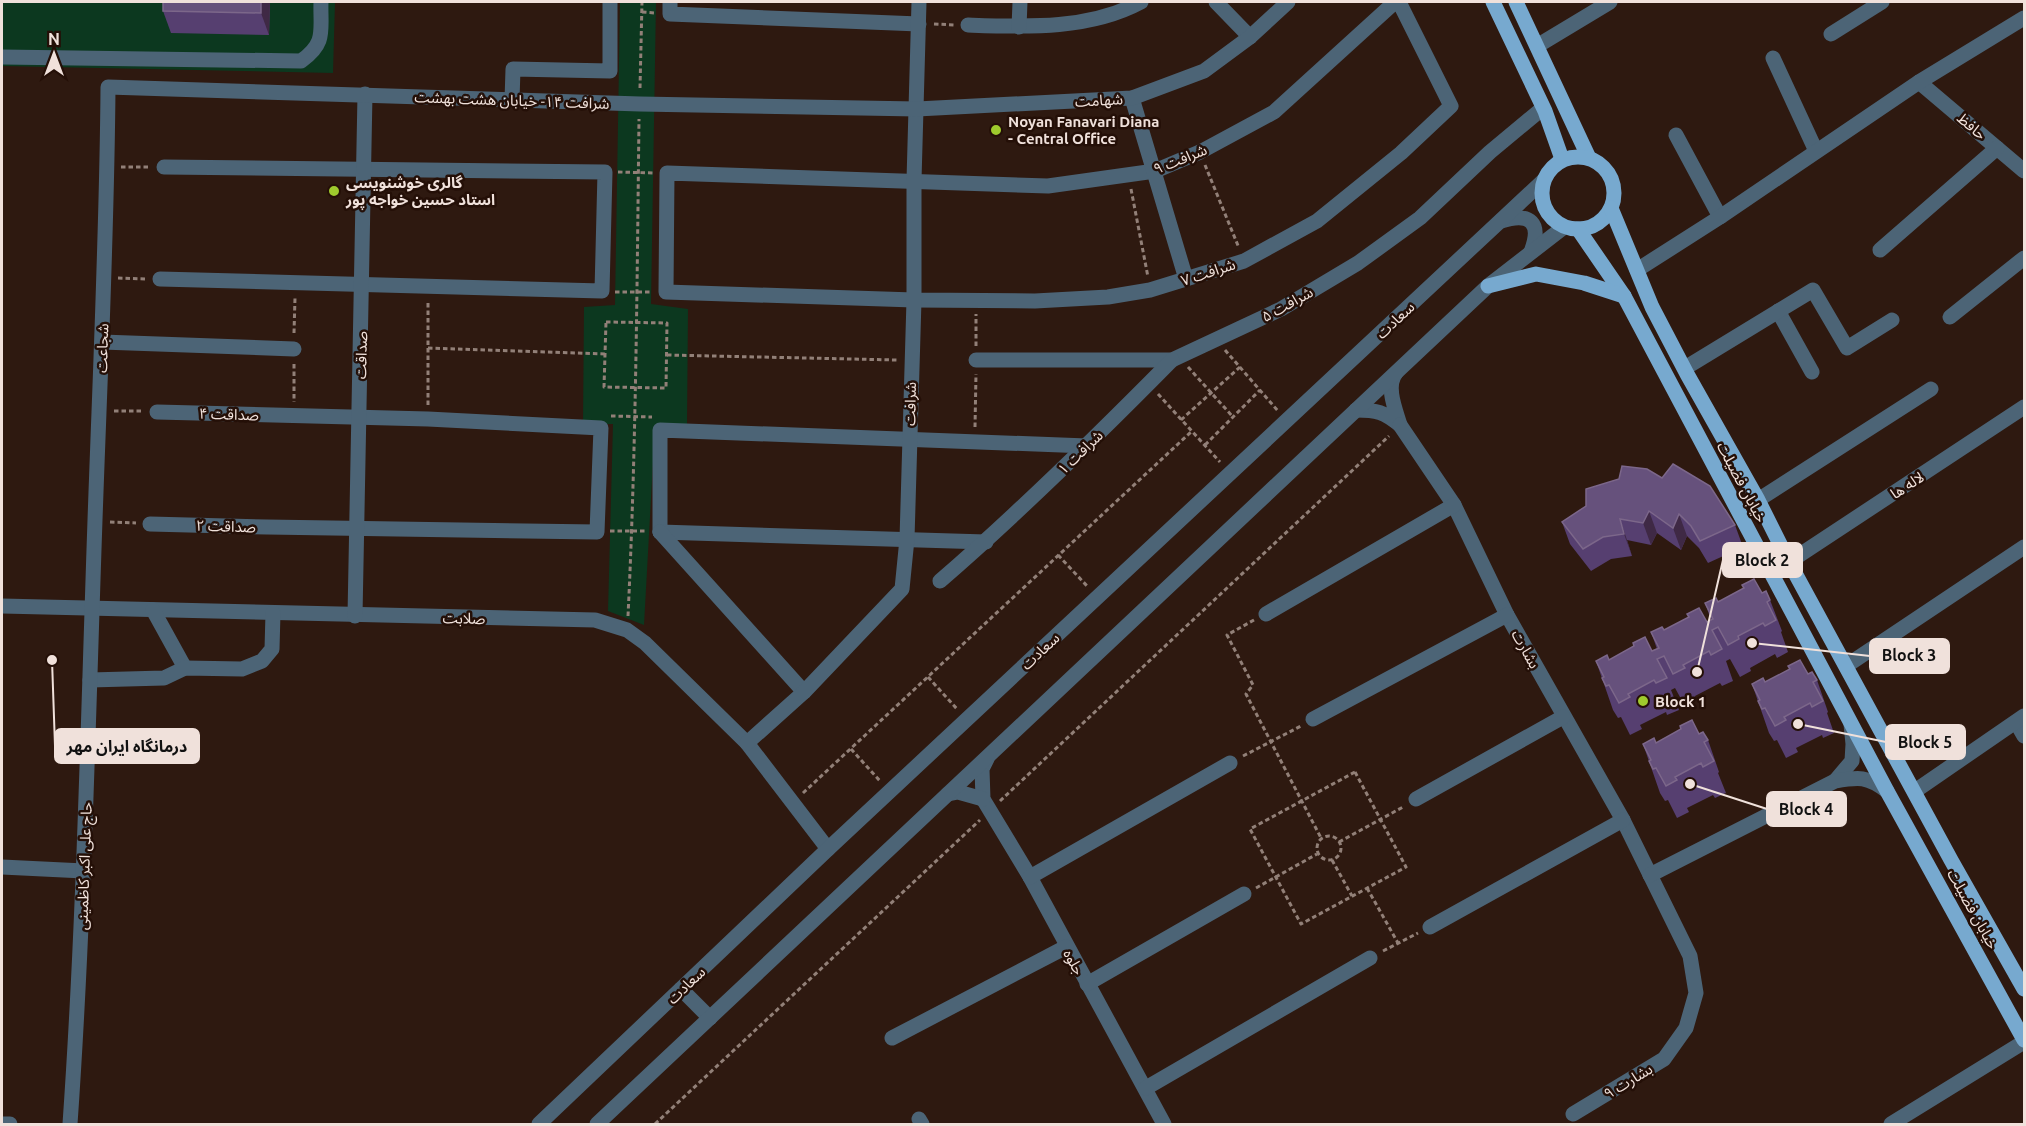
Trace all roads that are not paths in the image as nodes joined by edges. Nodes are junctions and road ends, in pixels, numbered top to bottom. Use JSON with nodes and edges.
{"nodes":[{"id":1,"x":321,"y":2,"type":"edge"},
{"id":2,"x":610,"y":2,"type":"edge"},
{"id":3,"x":919,"y":2,"type":"edge"},
{"id":4,"x":1020,"y":2,"type":"edge"},
{"id":5,"x":1141,"y":2,"type":"edge"},
{"id":6,"x":1216,"y":2,"type":"edge"},
{"id":7,"x":1287,"y":2,"type":"edge"},
{"id":8,"x":1397,"y":2,"type":"edge"},
{"id":9,"x":1492,"y":2,"type":"edge"},
{"id":10,"x":1516,"y":2,"type":"edge"},
{"id":11,"x":1610,"y":2,"type":"edge"},
{"id":12,"x":1878,"y":3,"type":"edge"},
{"id":13,"x":670,"y":8,"type":"edge"},
{"id":14,"x":2022,"y":23,"type":"edge"},
{"id":15,"x":919,"y":24,"type":"junction"},
{"id":16,"x":968,"y":25,"type":"road end"},
{"id":17,"x":1019,"y":27,"type":"junction"},
{"id":18,"x":1831,"y":34,"type":"dead end"},
{"id":19,"x":1250,"y":37,"type":"junction"},
{"id":20,"x":1537,"y":46,"type":"junction"},
{"id":21,"x":2,"y":57,"type":"edge"},
{"id":22,"x":1773,"y":58,"type":"dead end"},
{"id":23,"x":1919,"y":82,"type":"junction"},
{"id":24,"x":108,"y":87,"type":"joint"},
{"id":25,"x":365,"y":94,"type":"junction"},
{"id":26,"x":1132,"y":98,"type":"junction"},
{"id":27,"x":512,"y":100,"type":"junction"},
{"id":28,"x":1543,"y":108,"type":"junction"},
{"id":29,"x":917,"y":109,"type":"junction"},
{"id":30,"x":1676,"y":135,"type":"dead end"},
{"id":31,"x":1997,"y":147,"type":"junction"},
{"id":32,"x":1816,"y":151,"type":"junction"},
{"id":33,"x":1589,"y":158,"type":"junction"},
{"id":34,"x":1562,"y":159,"type":"junction"},
{"id":35,"x":164,"y":167,"type":"road end"},
{"id":36,"x":364,"y":171,"type":"junction"},
{"id":37,"x":1155,"y":171,"type":"junction"},
{"id":38,"x":2025,"y":171,"type":"edge"},
{"id":39,"x":914,"y":180,"type":"junction"},
{"id":40,"x":1543,"y":181,"type":"junction"},
{"id":41,"x":1611,"y":208,"type":"junction"},
{"id":42,"x":1720,"y":217,"type":"junction"},
{"id":43,"x":1501,"y":221,"type":"junction"},
{"id":44,"x":1571,"y":228,"type":"junction"},
{"id":45,"x":1880,"y":250,"type":"dead end"},
{"id":46,"x":1531,"y":252,"type":"junction"},
{"id":47,"x":2025,"y":258,"type":"edge"},
{"id":48,"x":1637,"y":270,"type":"junction"},
{"id":49,"x":160,"y":279,"type":"road end"},
{"id":50,"x":1186,"y":279,"type":"junction"},
{"id":51,"x":363,"y":286,"type":"junction"},
{"id":52,"x":1488,"y":286,"type":"junction"},
{"id":53,"x":666,"y":292,"type":"joint"},
{"id":54,"x":1624,"y":296,"type":"junction"},
{"id":55,"x":914,"y":300,"type":"junction"},
{"id":56,"x":1778,"y":311,"type":"junction"},
{"id":57,"x":1950,"y":317,"type":"dead end"},
{"id":58,"x":1892,"y":320,"type":"dead end"},
{"id":59,"x":102,"y":342,"type":"junction"},
{"id":60,"x":294,"y":349,"type":"dead end"},
{"id":61,"x":976,"y":360,"type":"dead end"},
{"id":62,"x":1172,"y":360,"type":"junction"},
{"id":63,"x":1402,"y":366,"type":"junction"},
{"id":64,"x":1684,"y":368,"type":"junction"},
{"id":65,"x":1812,"y":372,"type":"dead end"},
{"id":66,"x":1931,"y":388,"type":"dead end"},
{"id":67,"x":2025,"y":407,"type":"edge"},
{"id":68,"x":1356,"y":410,"type":"junction"},
{"id":69,"x":157,"y":412,"type":"road end"},
{"id":70,"x":359,"y":418,"type":"junction"},
{"id":71,"x":1400,"y":425,"type":"junction"},
{"id":72,"x":1719,"y":429,"type":"junction"},
{"id":73,"x":909,"y":438,"type":"junction"},
{"id":74,"x":1700,"y":440,"type":"junction"},
{"id":75,"x":1087,"y":446,"type":"junction"},
{"id":76,"x":1758,"y":500,"type":"junction"},
{"id":77,"x":1454,"y":505,"type":"junction"},
{"id":78,"x":150,"y":524,"type":"road end"},
{"id":79,"x":357,"y":528,"type":"junction"},
{"id":80,"x":597,"y":532,"type":"joint"},
{"id":81,"x":660,"y":532,"type":"junction"},
{"id":82,"x":907,"y":539,"type":"junction"},
{"id":83,"x":986,"y":542,"type":"junction"},
{"id":84,"x":2025,"y":547,"type":"edge"},
{"id":85,"x":1789,"y":562,"type":"junction"},
{"id":86,"x":940,"y":581,"type":"dead end"},
{"id":87,"x":2,"y":606,"type":"edge"},
{"id":88,"x":93,"y":608,"type":"junction"},
{"id":89,"x":153,"y":610,"type":"junction"},
{"id":90,"x":273,"y":613,"type":"junction"},
{"id":91,"x":1266,"y":614,"type":"road end"},
{"id":92,"x":1507,"y":615,"type":"junction"},
{"id":93,"x":355,"y":616,"type":"junction"},
{"id":94,"x":1846,"y":666,"type":"junction"},
{"id":95,"x":185,"y":668,"type":"junction"},
{"id":96,"x":90,"y":680,"type":"junction"},
{"id":97,"x":804,"y":692,"type":"junction"},
{"id":98,"x":1563,"y":717,"type":"junction"},
{"id":99,"x":1313,"y":719,"type":"road end"},
{"id":100,"x":2020,"y":719,"type":"edge"},
{"id":101,"x":1851,"y":723,"type":"junction"},
{"id":102,"x":2025,"y":736,"type":"edge"},
{"id":103,"x":747,"y":742,"type":"junction"},
{"id":104,"x":990,"y":755,"type":"junction"},
{"id":105,"x":1230,"y":763,"type":"road end"},
{"id":106,"x":1835,"y":781,"type":"junction"},
{"id":107,"x":1887,"y":791,"type":"junction"},
{"id":108,"x":1915,"y":791,"type":"junction"},
{"id":109,"x":948,"y":794,"type":"junction"},
{"id":110,"x":1416,"y":799,"type":"road end"},
{"id":111,"x":986,"y":805,"type":"junction"},
{"id":112,"x":1623,"y":820,"type":"junction"},
{"id":113,"x":828,"y":849,"type":"junction"},
{"id":114,"x":2,"y":867,"type":"edge"},
{"id":115,"x":84,"y":871,"type":"junction"},
{"id":116,"x":1650,"y":875,"type":"junction"},
{"id":117,"x":1030,"y":877,"type":"junction"},
{"id":118,"x":1244,"y":894,"type":"road end"},
{"id":119,"x":1430,"y":927,"type":"road end"},
{"id":120,"x":1066,"y":947,"type":"junction"},
{"id":121,"x":1370,"y":958,"type":"road end"},
{"id":122,"x":1087,"y":984,"type":"junction"},
{"id":123,"x":681,"y":989,"type":"junction"},
{"id":124,"x":2025,"y":989,"type":"edge"},
{"id":125,"x":710,"y":1018,"type":"junction"},
{"id":126,"x":892,"y":1038,"type":"dead end"},
{"id":127,"x":2025,"y":1041,"type":"edge"},
{"id":128,"x":1146,"y":1088,"type":"junction"},
{"id":129,"x":1573,"y":1114,"type":"dead end"},
{"id":130,"x":2,"y":1124,"type":"edge"},
{"id":131,"x":599,"y":1124,"type":"edge"},
{"id":132,"x":10,"y":1125,"type":"edge"},
{"id":133,"x":70,"y":1125,"type":"edge"},
{"id":134,"x":539,"y":1125,"type":"edge"},
{"id":135,"x":1164,"y":1125,"type":"edge"},
{"id":136,"x":1890,"y":1125,"type":"edge"}],
"edges":[{"from":1,"to":21,"type":"street"},
{"from":2,"to":27,"type":"street"},
{"from":3,"to":15,"type":"street","name":"شرافت"},
{"from":4,"to":17,"type":"street"},
{"from":5,"to":17,"type":"street"},
{"from":6,"to":19,"type":"street"},
{"from":7,"to":19,"type":"street","name":"شهامت"},
{"from":8,"to":37,"type":"street","name":"شرافت ۹"},
{"from":8,"to":50,"type":"street","name":"شرافت ۷"},
{"from":9,"to":28,"type":"main road"},
{"from":10,"to":20,"type":"main road"},
{"from":11,"to":20,"type":"street"},
{"from":12,"to":18,"type":"street"},
{"from":13,"to":15,"type":"street"},
{"from":14,"to":23,"type":"street"},
{"from":15,"to":29,"type":"street","name":"شرافت"},
{"from":16,"to":17,"type":"street"},
{"from":19,"to":26,"type":"street","name":"شهامت"},
{"from":20,"to":33,"type":"main road"},
{"from":22,"to":32,"type":"street"},
{"from":23,"to":31,"type":"street","name":"حافظ"},
{"from":23,"to":32,"type":"street"},
{"from":24,"to":25,"type":"street","name":"شرافت ۱۴- خیابان هشت بهشت"},
{"from":24,"to":59,"type":"street","name":"شجاعت"},
{"from":25,"to":27,"type":"street","name":"شرافت ۱۴- خیابان هشت بهشت"},
{"from":25,"to":36,"type":"street","name":"صداقت"},
{"from":26,"to":29,"type":"street","name":"شهامت"},
{"from":26,"to":37,"type":"street"},
{"from":27,"to":29,"type":"street","name":"شرافت ۱۴- خیابان هشت بهشت"},
{"from":28,"to":34,"type":"main road"},
{"from":28,"to":62,"type":"street","name":"شرافت ۵"},
{"from":29,"to":39,"type":"street","name":"شرافت"},
{"from":30,"to":42,"type":"street"},
{"from":31,"to":38,"type":"street","name":"حافظ"},
{"from":31,"to":45,"type":"street"},
{"from":32,"to":42,"type":"street"},
{"from":33,"to":34,"type":"main road"},
{"from":33,"to":41,"type":"main road"},
{"from":34,"to":40,"type":"main road"},
{"from":35,"to":36,"type":"street"},
{"from":36,"to":51,"type":"street","name":"صداقت"},
{"from":36,"to":51,"type":"street"},
{"from":37,"to":39,"type":"street","name":"شرافت ۹"},
{"from":37,"to":50,"type":"street"},
{"from":39,"to":53,"type":"street","name":"شرافت ۹"},
{"from":39,"to":55,"type":"street","name":"شرافت"},
{"from":40,"to":43,"type":"street","name":"سعادت"},
{"from":40,"to":44,"type":"main road"},
{"from":41,"to":44,"type":"main road"},
{"from":41,"to":48,"type":"main road","name":"خیابان فضیلت"},
{"from":42,"to":48,"type":"street"},
{"from":43,"to":46,"type":"street"},
{"from":43,"to":113,"type":"street","name":"سعادت"},
{"from":44,"to":46,"type":"street"},
{"from":44,"to":54,"type":"main road","name":"خیابان فضیلت"},
{"from":46,"to":52,"type":"street"},
{"from":47,"to":57,"type":"street"},
{"from":48,"to":64,"type":"main road","name":"خیابان فضیلت"},
{"from":49,"to":51,"type":"street"},
{"from":50,"to":55,"type":"street","name":"شرافت ۷"},
{"from":51,"to":70,"type":"street","name":"صداقت"},
{"from":52,"to":54,"type":"main road"},
{"from":52,"to":63,"type":"street"},
{"from":53,"to":55,"type":"street","name":"شرافت ۷"},
{"from":54,"to":74,"type":"main road","name":"خیابان فضیلت"},
{"from":55,"to":73,"type":"street","name":"شرافت"},
{"from":56,"to":58,"type":"street"},
{"from":56,"to":64,"type":"street"},
{"from":56,"to":65,"type":"street"},
{"from":59,"to":60,"type":"street"},
{"from":59,"to":88,"type":"street","name":"شجاعت"},
{"from":61,"to":62,"type":"street","name":"شرافت ۵"},
{"from":62,"to":75,"type":"street","name":"شرافت ۱"},
{"from":63,"to":68,"type":"street"},
{"from":63,"to":71,"type":"street"},
{"from":64,"to":72,"type":"main road","name":"خیابان فضیلت"},
{"from":66,"to":76,"type":"street"},
{"from":67,"to":85,"type":"street","name":"لاله ها"},
{"from":68,"to":71,"type":"street"},
{"from":68,"to":104,"type":"street"},
{"from":69,"to":70,"type":"street","name":"صداقت ۴"},
{"from":70,"to":79,"type":"street","name":"صداقت"},
{"from":70,"to":80,"type":"street","name":"صداقت ۴"},
{"from":71,"to":77,"type":"street","name":"بشارت"},
{"from":72,"to":74,"type":"main road"},
{"from":72,"to":76,"type":"main road","name":"خیابان فضیلت"},
{"from":73,"to":75,"type":"street"},
{"from":73,"to":81,"type":"street"},
{"from":73,"to":82,"type":"street","name":"شرافت"},
{"from":74,"to":101,"type":"main road","name":"خیابان فضیلت"},
{"from":75,"to":83,"type":"street","name":"شرافت ۱"},
{"from":76,"to":85,"type":"main road","name":"خیابان فضیلت"},
{"from":77,"to":91,"type":"street"},
{"from":77,"to":92,"type":"street","name":"بشارت"},
{"from":78,"to":79,"type":"street","name":"صداقت ۲"},
{"from":79,"to":80,"type":"street","name":"صداقت ۲"},
{"from":79,"to":93,"type":"street","name":"صداقت"},
{"from":81,"to":82,"type":"street"},
{"from":81,"to":97,"type":"street"},
{"from":82,"to":83,"type":"street"},
{"from":82,"to":97,"type":"street","name":"شرافت"},
{"from":83,"to":86,"type":"street","name":"شرافت ۱"},
{"from":84,"to":94,"type":"street"},
{"from":85,"to":94,"type":"main road","name":"خیابان فضیلت"},
{"from":87,"to":88,"type":"street","name":"صلابت"},
{"from":88,"to":89,"type":"street","name":"صلابت"},
{"from":88,"to":96,"type":"street","name":"حاج علی اکبر کاظمینی"},
{"from":89,"to":90,"type":"street","name":"صلابت"},
{"from":89,"to":95,"type":"street"},
{"from":90,"to":93,"type":"street","name":"صلابت"},
{"from":90,"to":95,"type":"street"},
{"from":92,"to":98,"type":"street","name":"بشارت"},
{"from":92,"to":99,"type":"street"},
{"from":93,"to":103,"type":"street","name":"صلابت"},
{"from":94,"to":108,"type":"main road","name":"خیابان فضیلت"},
{"from":95,"to":96,"type":"street"},
{"from":96,"to":115,"type":"street","name":"حاج علی اکبر کاظمینی"},
{"from":97,"to":103,"type":"street","name":"شرافت"},
{"from":98,"to":110,"type":"street"},
{"from":98,"to":112,"type":"street","name":"بشارت"},
{"from":100,"to":102,"type":"street"},
{"from":100,"to":108,"type":"street"},
{"from":101,"to":106,"type":"street"},
{"from":101,"to":107,"type":"main road","name":"خیابان فضیلت"},
{"from":103,"to":113,"type":"street","name":"صلابت"},
{"from":104,"to":109,"type":"street"},
{"from":104,"to":111,"type":"street"},
{"from":105,"to":117,"type":"street"},
{"from":106,"to":107,"type":"street"},
{"from":106,"to":116,"type":"street"},
{"from":107,"to":127,"type":"main road","name":"خیابان فضیلت"},
{"from":108,"to":124,"type":"main road","name":"خیابان فضیلت"},
{"from":109,"to":111,"type":"street"},
{"from":109,"to":125,"type":"street"},
{"from":111,"to":117,"type":"street","name":"جلوه"},
{"from":112,"to":116,"type":"street","name":"بشارت"},
{"from":112,"to":119,"type":"street"},
{"from":113,"to":123,"type":"street","name":"سعادت"},
{"from":114,"to":115,"type":"street"},
{"from":115,"to":133,"type":"street","name":"حاج علی اکبر کاظمینی"},
{"from":116,"to":129,"type":"street","name":"بشارت ۹"},
{"from":117,"to":120,"type":"street","name":"جلوه"},
{"from":118,"to":122,"type":"street"},
{"from":120,"to":122,"type":"street","name":"جلوه"},
{"from":120,"to":126,"type":"street"},
{"from":121,"to":128,"type":"street"},
{"from":122,"to":128,"type":"street","name":"جلوه"},
{"from":123,"to":125,"type":"street"},
{"from":123,"to":134,"type":"street","name":"سعادت"},
{"from":125,"to":131,"type":"street"},
{"from":127,"to":136,"type":"street"},
{"from":128,"to":135,"type":"street","name":"جلوه"},
{"from":130,"to":132,"type":"street"}]}
